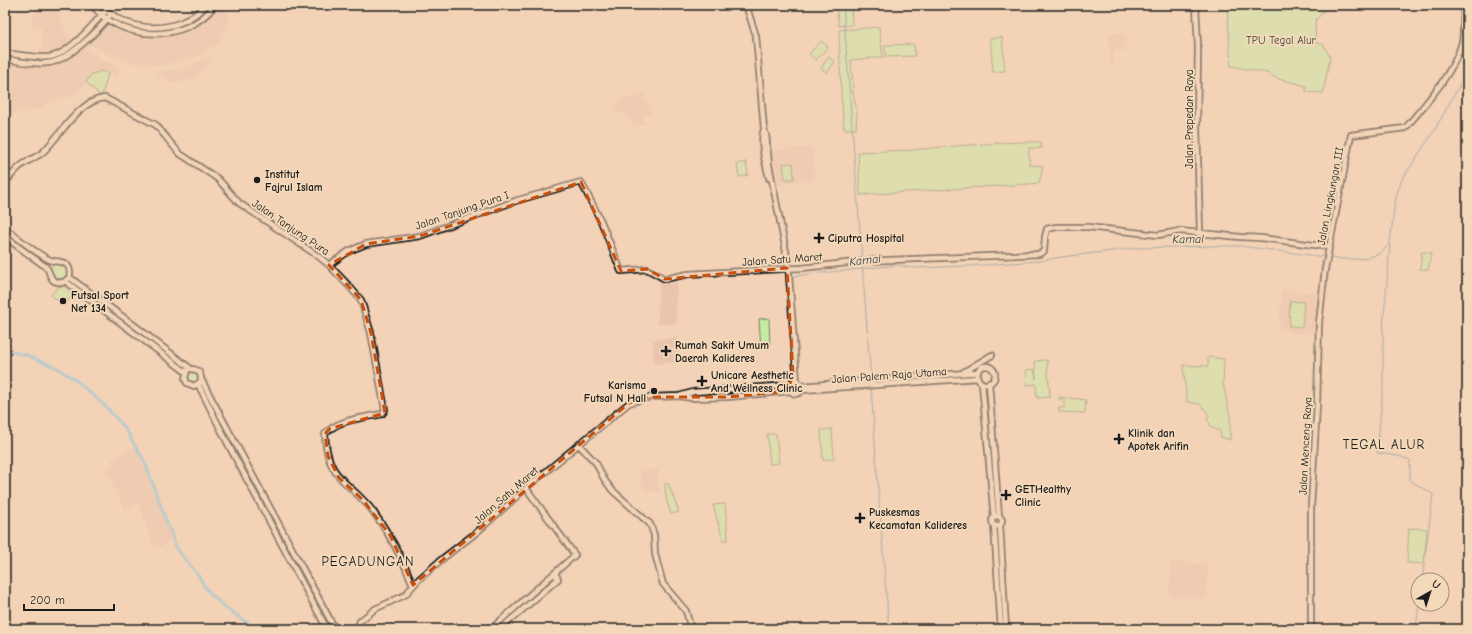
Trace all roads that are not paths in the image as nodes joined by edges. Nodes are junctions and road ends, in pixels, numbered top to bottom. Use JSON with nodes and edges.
{"nodes":[{"id":1,"x":92,"y":5,"type":"edge"},
{"id":2,"x":101,"y":5,"type":"edge"},
{"id":3,"x":206,"y":5,"type":"edge"},
{"id":4,"x":215,"y":5,"type":"edge"},
{"id":5,"x":746,"y":5,"type":"edge"},
{"id":6,"x":1196,"y":5,"type":"edge"},
{"id":7,"x":1464,"y":5,"type":"edge"},
{"id":8,"x":106,"y":10,"type":"junction"},
{"id":9,"x":111,"y":14,"type":"junction"},
{"id":10,"x":102,"y":15,"type":"junction"},
{"id":11,"x":107,"y":19,"type":"junction"},
{"id":12,"x":187,"y":20,"type":"junction"},
{"id":13,"x":190,"y":26,"type":"junction"},
{"id":14,"x":5,"y":53,"type":"edge"},
{"id":15,"x":39,"y":57,"type":"junction"},
{"id":16,"x":5,"y":59,"type":"edge"},
{"id":17,"x":39,"y":63,"type":"junction"},
{"id":18,"x":764,"y":129,"type":"junction"},
{"id":19,"x":581,"y":182,"type":"joint"},
{"id":20,"x":5,"y":183,"type":"edge"},
{"id":21,"x":5,"y":228,"type":"edge"},
{"id":22,"x":782,"y":232,"type":"junction"},
{"id":23,"x":1200,"y":233,"type":"junction"},
{"id":24,"x":5,"y":237,"type":"edge"},
{"id":25,"x":1330,"y":247,"type":"junction"},
{"id":26,"x":56,"y":263,"type":"junction"},
{"id":27,"x":1327,"y":263,"type":"joint"},
{"id":28,"x":329,"y":265,"type":"junction"},
{"id":29,"x":787,"y":268,"type":"junction"},
{"id":30,"x":796,"y":268,"type":"junction"},
{"id":31,"x":50,"y":271,"type":"junction"},
{"id":32,"x":70,"y":277,"type":"junction"},
{"id":33,"x":65,"y":281,"type":"junction"},
{"id":34,"x":992,"y":355,"type":"dead end"},
{"id":35,"x":191,"y":369,"type":"junction"},
{"id":36,"x":186,"y":372,"type":"junction"},
{"id":37,"x":959,"y":374,"type":"junction"},
{"id":38,"x":978,"y":375,"type":"junction"},
{"id":39,"x":201,"y":379,"type":"junction"},
{"id":40,"x":793,"y":383,"type":"junction"},
{"id":41,"x":982,"y":383,"type":"junction"},
{"id":42,"x":989,"y":383,"type":"junction"},
{"id":43,"x":198,"y":384,"type":"junction"},
{"id":44,"x":802,"y":388,"type":"junction"},
{"id":45,"x":790,"y":391,"type":"junction"},
{"id":46,"x":679,"y":396,"type":"junction"},
{"id":47,"x":579,"y":445,"type":"junction"},
{"id":48,"x":526,"y":488,"type":"junction"},
{"id":49,"x":996,"y":517,"type":"junction"},
{"id":50,"x":994,"y":525,"type":"junction"},
{"id":51,"x":1000,"y":525,"type":"junction"},
{"id":52,"x":555,"y":573,"type":"junction"},
{"id":53,"x":413,"y":585,"type":"junction"},
{"id":54,"x":323,"y":608,"type":"junction"},
{"id":55,"x":317,"y":612,"type":"junction"},
{"id":56,"x":327,"y":629,"type":"edge"},
{"id":57,"x":334,"y":629,"type":"edge"},
{"id":58,"x":357,"y":629,"type":"edge"},
{"id":59,"x":491,"y":629,"type":"edge"},
{"id":60,"x":500,"y":629,"type":"edge"},
{"id":61,"x":691,"y":629,"type":"edge"},
{"id":62,"x":1001,"y":629,"type":"edge"},
{"id":63,"x":1006,"y":629,"type":"edge"},
{"id":64,"x":1311,"y":629,"type":"edge"}],
"edges":[{"from":1,"to":10,"type":"street"},
{"from":2,"to":8,"type":"street"},
{"from":3,"to":12,"type":"street"},
{"from":4,"to":13,"type":"street"},
{"from":5,"to":18,"type":"street"},
{"from":6,"to":23,"type":"street","name":"Jalan Prepedan Raya"},
{"from":7,"to":25,"type":"street","name":"Jalan Lingkungan III"},
{"from":8,"to":9,"type":"street"},
{"from":8,"to":10,"type":"street"},
{"from":9,"to":11,"type":"street"},
{"from":9,"to":12,"type":"street"},
{"from":10,"to":11,"type":"street"},
{"from":10,"to":15,"type":"street"},
{"from":11,"to":13,"type":"street"},
{"from":11,"to":17,"type":"street"},
{"from":12,"to":13,"type":"street"},
{"from":14,"to":15,"type":"street"},
{"from":15,"to":17,"type":"street"},
{"from":16,"to":17,"type":"street"},
{"from":18,"to":22,"type":"street"},
{"from":18,"to":29,"type":"street"},
{"from":19,"to":28,"type":"street","name":"Jalan Tanjung Pura I"},
{"from":19,"to":29,"type":"street","name":"Jalan Satu Maret"},
{"from":20,"to":28,"type":"street","name":"Jalan Tanjung Pura"},
{"from":21,"to":26,"type":"street"},
{"from":22,"to":29,"type":"street"},
{"from":22,"to":30,"type":"street"},
{"from":23,"to":25,"type":"street"},
{"from":23,"to":30,"type":"street","name":"Jalan Satu Maret"},
{"from":24,"to":31,"type":"street"},
{"from":25,"to":27,"type":"street","name":"Jalan Lingkungan III"},
{"from":26,"to":31,"type":"street"},
{"from":26,"to":32,"type":"street"},
{"from":27,"to":64,"type":"street","name":"Jalan Menceng Raya"},
{"from":28,"to":53,"type":"street","name":"Jalan Tanjung Pura"},
{"from":29,"to":30,"type":"street","name":"Jalan Satu Maret"},
{"from":29,"to":40,"type":"street"},
{"from":31,"to":33,"type":"street"},
{"from":32,"to":33,"type":"street"},
{"from":32,"to":35,"type":"street"},
{"from":33,"to":36,"type":"street"},
{"from":34,"to":37,"type":"street"},
{"from":35,"to":36,"type":"street"},
{"from":35,"to":39,"type":"street"},
{"from":36,"to":43,"type":"street"},
{"from":37,"to":38,"type":"street","name":"Jalan Palem Raja Utama"},
{"from":37,"to":44,"type":"street","name":"Jalan Palem Raja Utama"},
{"from":38,"to":41,"type":"street"},
{"from":38,"to":42,"type":"street"},
{"from":38,"to":44,"type":"street","name":"Jalan Palem Raja Utama"},
{"from":39,"to":43,"type":"street"},
{"from":39,"to":54,"type":"street"},
{"from":40,"to":44,"type":"street"},
{"from":40,"to":45,"type":"street"},
{"from":40,"to":46,"type":"street","name":"Jalan Satu Maret"},
{"from":41,"to":42,"type":"street"},
{"from":41,"to":49,"type":"street"},
{"from":42,"to":49,"type":"street"},
{"from":43,"to":55,"type":"street"},
{"from":44,"to":45,"type":"street","name":"Jalan Satu Maret"},
{"from":45,"to":46,"type":"street","name":"Jalan Satu Maret"},
{"from":46,"to":47,"type":"street","name":"Jalan Satu Maret"},
{"from":47,"to":48,"type":"street","name":"Jalan Satu Maret"},
{"from":47,"to":61,"type":"street"},
{"from":48,"to":52,"type":"street"},
{"from":48,"to":53,"type":"street","name":"Jalan Satu Maret"},
{"from":49,"to":50,"type":"street"},
{"from":49,"to":51,"type":"street"},
{"from":50,"to":51,"type":"street"},
{"from":50,"to":62,"type":"street"},
{"from":51,"to":63,"type":"street"},
{"from":52,"to":59,"type":"street"},
{"from":52,"to":60,"type":"street"},
{"from":53,"to":58,"type":"street","name":"Jalan Satu Maret"},
{"from":54,"to":55,"type":"street"},
{"from":54,"to":57,"type":"street"},
{"from":55,"to":56,"type":"street"}]}
